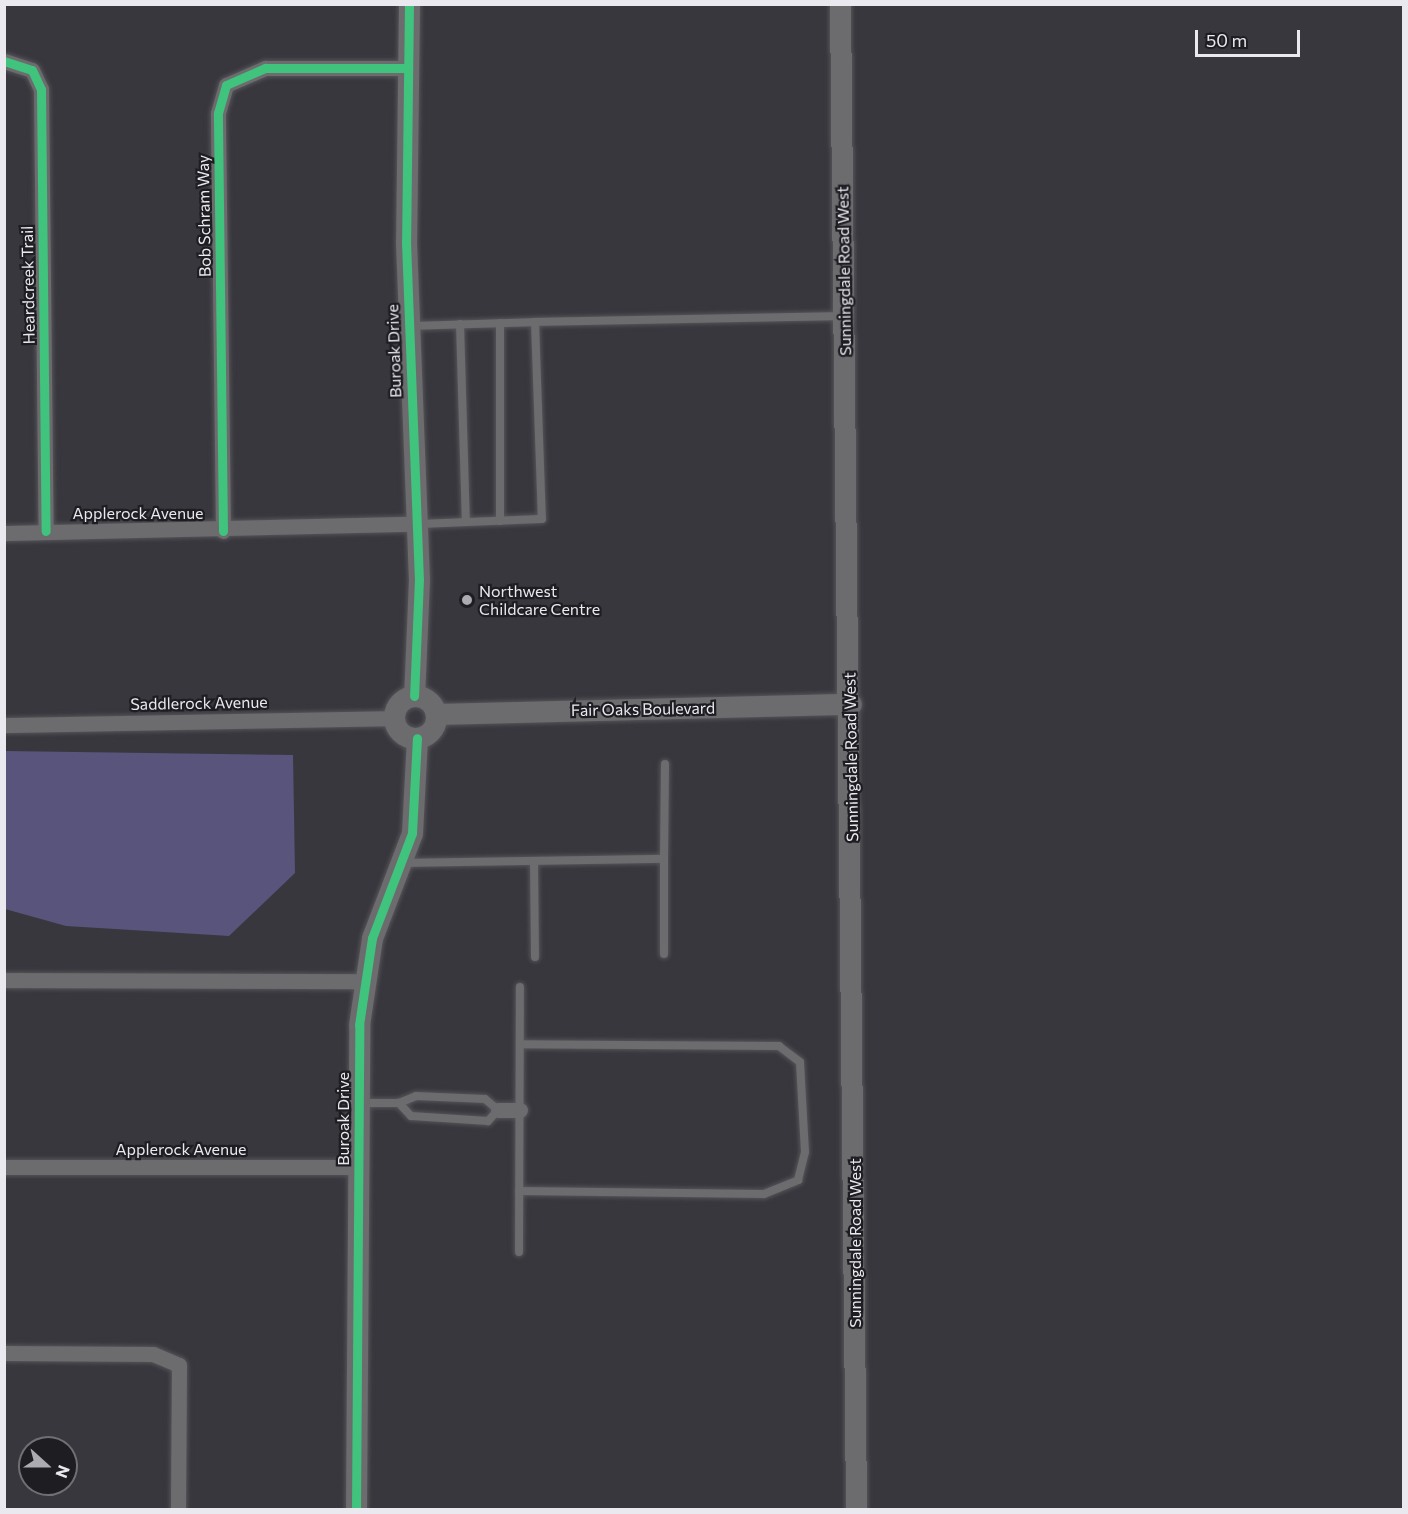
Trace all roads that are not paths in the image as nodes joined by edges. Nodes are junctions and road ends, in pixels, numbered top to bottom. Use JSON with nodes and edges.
{"nodes":[{"id":1,"x":409,"y":4,"type":"edge"},
{"id":2,"x":840,"y":4,"type":"edge"},
{"id":3,"x":4,"y":61,"type":"edge"},
{"id":4,"x":406,"y":68,"type":"junction"},
{"id":5,"x":845,"y":316,"type":"junction"},
{"id":6,"x":535,"y":322,"type":"junction"},
{"id":7,"x":500,"y":323,"type":"junction"},
{"id":8,"x":460,"y":324,"type":"junction"},
{"id":9,"x":408,"y":326,"type":"junction"},
{"id":10,"x":500,"y":521,"type":"junction"},
{"id":11,"x":466,"y":522,"type":"junction"},
{"id":12,"x":415,"y":524,"type":"junction"},
{"id":13,"x":46,"y":531,"type":"junction"},
{"id":14,"x":223,"y":531,"type":"junction"},
{"id":15,"x":4,"y":533,"type":"edge"},
{"id":16,"x":414,"y":696,"type":"junction"},
{"id":17,"x":851,"y":704,"type":"junction"},
{"id":18,"x":436,"y":714,"type":"junction"},
{"id":19,"x":394,"y":718,"type":"junction"},
{"id":20,"x":4,"y":725,"type":"edge"},
{"id":21,"x":417,"y":738,"type":"junction"},
{"id":22,"x":665,"y":764,"type":"dead end"},
{"id":23,"x":663,"y":859,"type":"junction"},
{"id":24,"x":534,"y":861,"type":"junction"},
{"id":25,"x":402,"y":863,"type":"junction"},
{"id":26,"x":664,"y":954,"type":"dead end"},
{"id":27,"x":535,"y":957,"type":"dead end"},
{"id":28,"x":4,"y":980,"type":"edge"},
{"id":29,"x":363,"y":981,"type":"junction"},
{"id":30,"x":520,"y":987,"type":"dead end"},
{"id":31,"x":520,"y":1044,"type":"junction"},
{"id":32,"x":358,"y":1103,"type":"junction"},
{"id":33,"x":399,"y":1103,"type":"junction"},
{"id":34,"x":498,"y":1110,"type":"junction"},
{"id":35,"x":519,"y":1110,"type":"junction"},
{"id":36,"x":4,"y":1167,"type":"edge"},
{"id":37,"x":358,"y":1167,"type":"junction"},
{"id":38,"x":519,"y":1191,"type":"junction"},
{"id":39,"x":519,"y":1252,"type":"dead end"},
{"id":40,"x":4,"y":1353,"type":"edge"},
{"id":41,"x":178,"y":1509,"type":"edge"},
{"id":42,"x":356,"y":1509,"type":"edge"},
{"id":43,"x":856,"y":1509,"type":"edge"}],
"edges":[{"from":1,"to":4,"type":"street","name":"Buroak Drive"},
{"from":2,"to":5,"type":"street","name":"Sunningdale Road West"},
{"from":3,"to":13,"type":"street","name":"Heardcreek Trail"},
{"from":4,"to":9,"type":"street","name":"Buroak Drive"},
{"from":4,"to":14,"type":"street","name":"Bob Schram Way"},
{"from":5,"to":6,"type":"lane"},
{"from":5,"to":17,"type":"street","name":"Sunningdale Road West"},
{"from":6,"to":7,"type":"lane"},
{"from":6,"to":10,"type":"lane"},
{"from":7,"to":8,"type":"lane"},
{"from":7,"to":10,"type":"lane"},
{"from":8,"to":9,"type":"lane"},
{"from":8,"to":11,"type":"lane"},
{"from":9,"to":12,"type":"street","name":"Buroak Drive"},
{"from":10,"to":11,"type":"lane"},
{"from":11,"to":12,"type":"lane"},
{"from":12,"to":14,"type":"street","name":"Applerock Avenue"},
{"from":12,"to":16,"type":"street","name":"Buroak Drive"},
{"from":13,"to":14,"type":"street","name":"Applerock Avenue"},
{"from":13,"to":15,"type":"street","name":"Applerock Avenue"},
{"from":16,"to":18,"type":"street"},
{"from":16,"to":19,"type":"street"},
{"from":17,"to":18,"type":"street","name":"Fair Oaks Boulevard"},
{"from":17,"to":43,"type":"street","name":"Sunningdale Road West"},
{"from":18,"to":21,"type":"street"},
{"from":19,"to":20,"type":"street","name":"Saddlerock Avenue"},
{"from":19,"to":21,"type":"street"},
{"from":21,"to":25,"type":"street","name":"Buroak Drive"},
{"from":22,"to":23,"type":"lane"},
{"from":23,"to":24,"type":"lane"},
{"from":23,"to":26,"type":"lane"},
{"from":24,"to":25,"type":"lane"},
{"from":24,"to":27,"type":"lane"},
{"from":25,"to":29,"type":"street","name":"Buroak Drive"},
{"from":28,"to":29,"type":"street"},
{"from":29,"to":32,"type":"street","name":"Buroak Drive"},
{"from":30,"to":31,"type":"lane"},
{"from":31,"to":35,"type":"lane"},
{"from":31,"to":38,"type":"lane"},
{"from":32,"to":33,"type":"lane"},
{"from":32,"to":37,"type":"street","name":"Buroak Drive"},
{"from":33,"to":34,"type":"lane"},
{"from":33,"to":34,"type":"lane"},
{"from":34,"to":35,"type":"street"},
{"from":35,"to":38,"type":"lane"},
{"from":36,"to":37,"type":"street","name":"Applerock Avenue"},
{"from":37,"to":42,"type":"street","name":"Buroak Drive"},
{"from":38,"to":39,"type":"lane"},
{"from":40,"to":41,"type":"street"}]}
